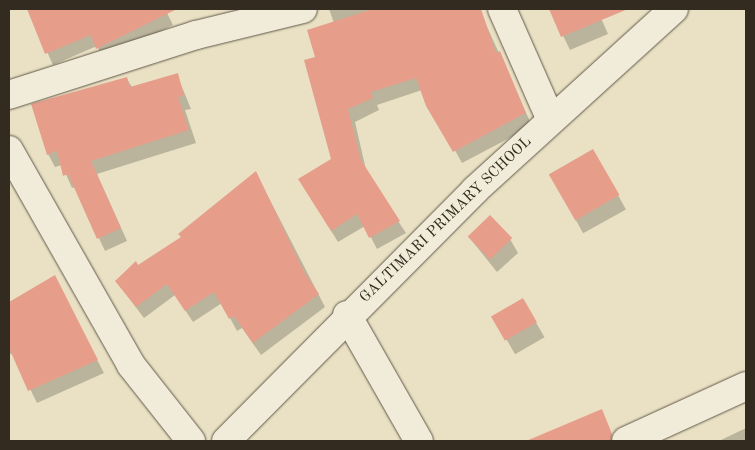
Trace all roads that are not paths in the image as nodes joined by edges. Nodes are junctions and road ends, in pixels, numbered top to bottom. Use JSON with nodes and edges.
{"nodes":[{"id":1,"x":303,"y":9,"type":"edge"},
{"id":2,"x":502,"y":9,"type":"edge"},
{"id":3,"x":674,"y":9,"type":"edge"},
{"id":4,"x":9,"y":95,"type":"edge"},
{"id":5,"x":552,"y":120,"type":"junction"},
{"id":6,"x":9,"y":150,"type":"edge"},
{"id":7,"x":347,"y":315,"type":"junction"},
{"id":8,"x":746,"y":386,"type":"edge"},
{"id":9,"x":191,"y":441,"type":"edge"},
{"id":10,"x":226,"y":441,"type":"edge"},
{"id":11,"x":419,"y":441,"type":"edge"},
{"id":12,"x":626,"y":441,"type":"edge"}],
"edges":[{"from":1,"to":4,"type":"street"},
{"from":2,"to":5,"type":"street"},
{"from":3,"to":5,"type":"street","name":"GALTIMARI PRIMARY SCHOOL"},
{"from":5,"to":7,"type":"street","name":"GALTIMARI PRIMARY SCHOOL"},
{"from":6,"to":9,"type":"street"},
{"from":7,"to":10,"type":"street","name":"GALTIMARI PRIMARY SCHOOL"},
{"from":7,"to":11,"type":"street"},
{"from":8,"to":12,"type":"street"}]}
